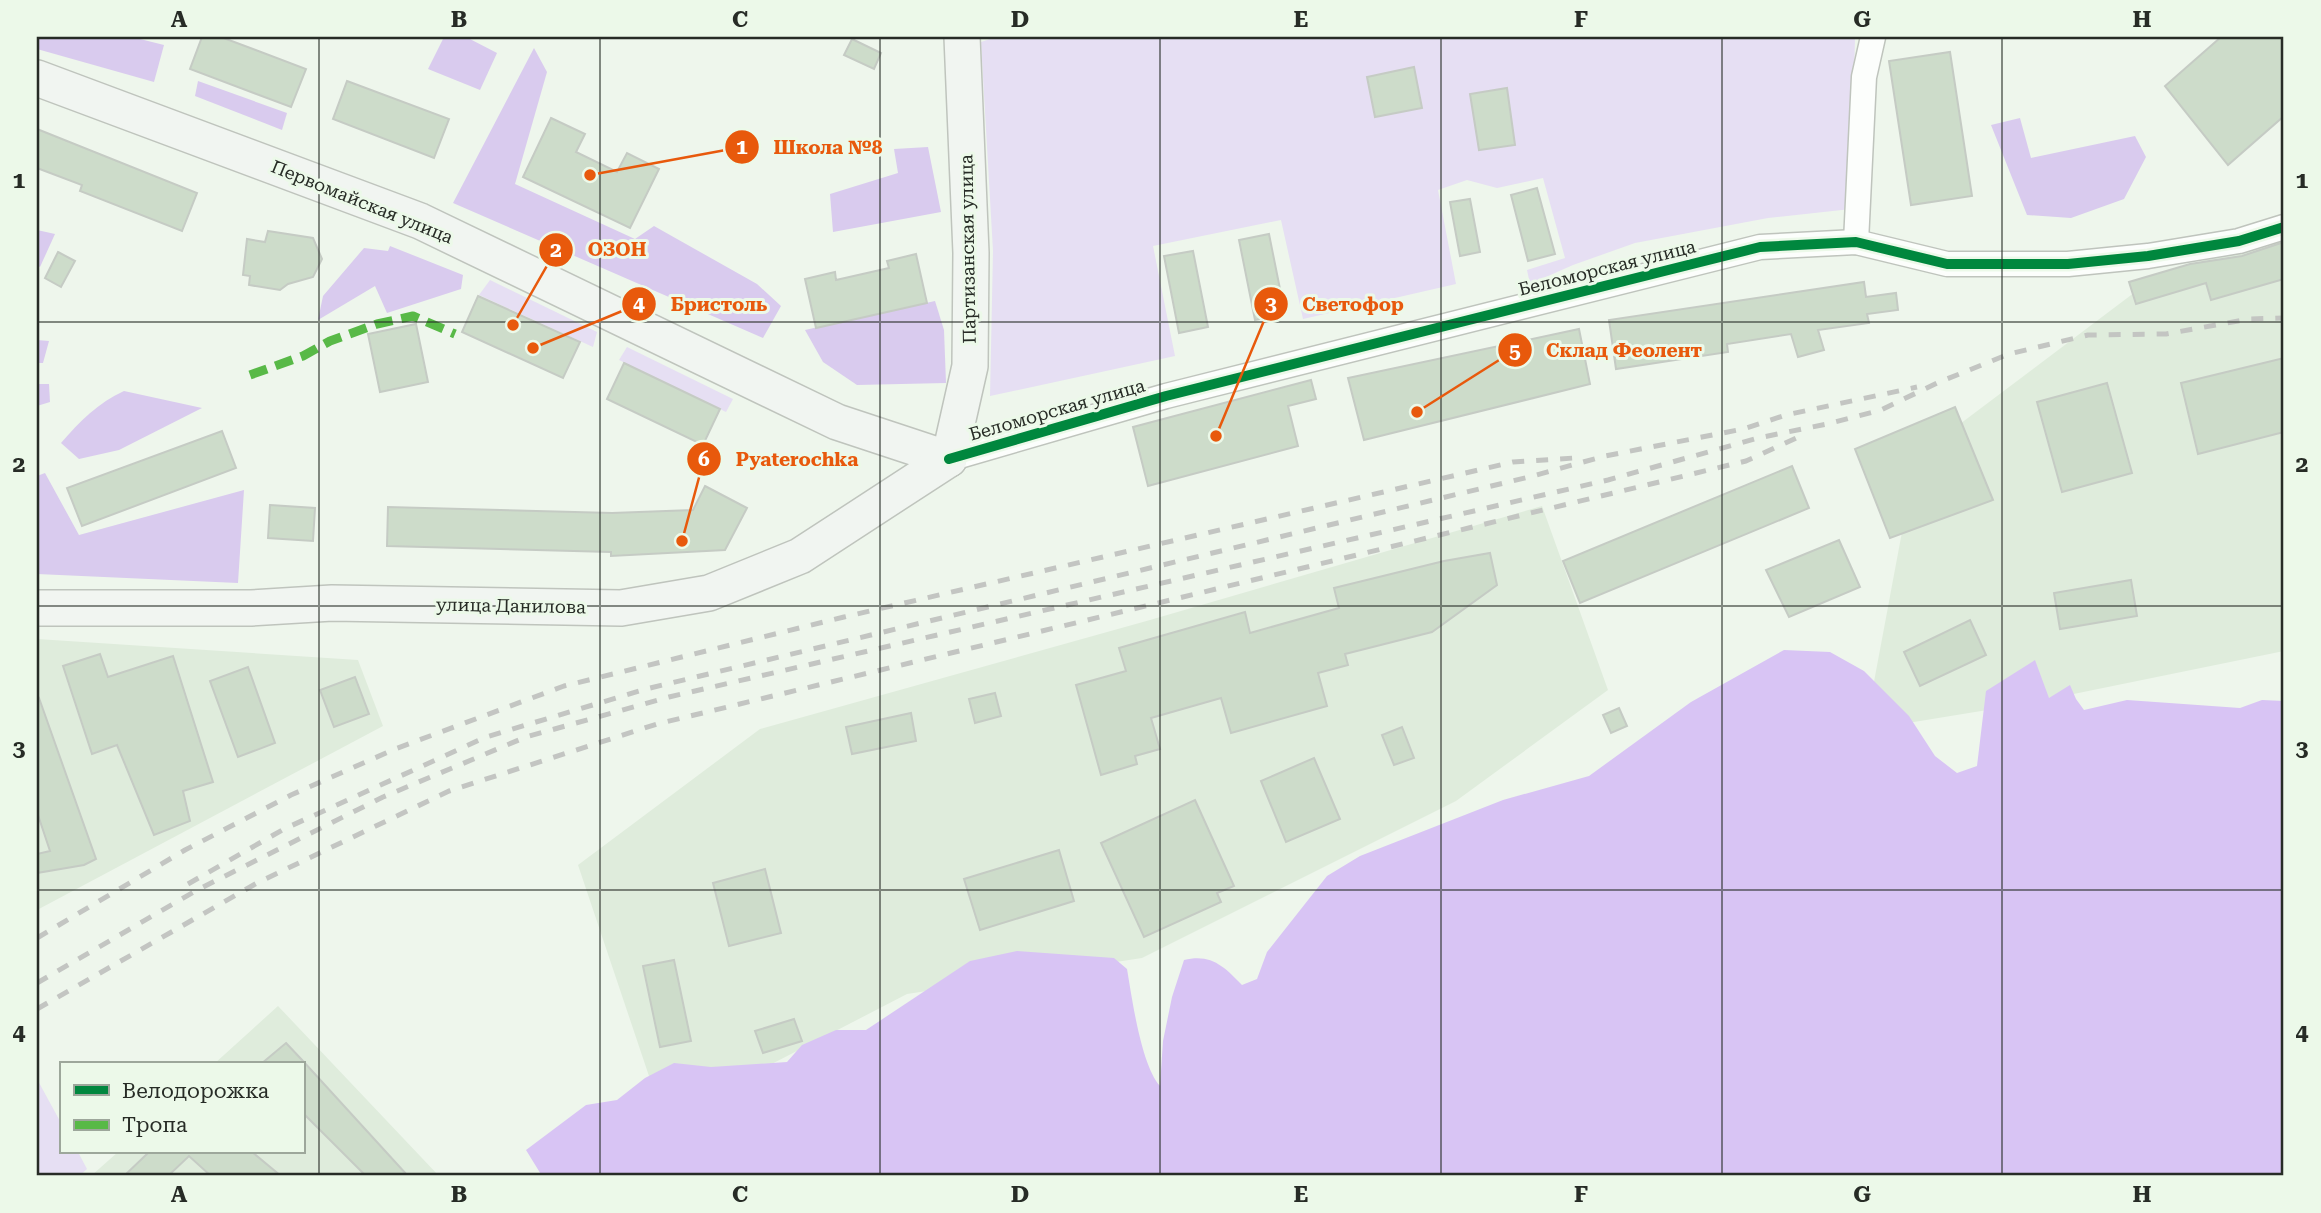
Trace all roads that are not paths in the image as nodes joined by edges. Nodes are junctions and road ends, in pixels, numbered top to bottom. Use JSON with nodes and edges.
{"nodes":[{"id":1,"x":962,"y":37,"type":"edge"},
{"id":2,"x":1874,"y":37,"type":"edge"},
{"id":3,"x":37,"y":78,"type":"edge"},
{"id":4,"x":2284,"y":227,"type":"edge"},
{"id":5,"x":1856,"y":242,"type":"junction"},
{"id":6,"x":949,"y":459,"type":"junction"},
{"id":7,"x":37,"y":608,"type":"edge"}],
"edges":[{"from":1,"to":6,"type":"main road","name":"Партизанская улица"},
{"from":2,"to":5,"type":"street"},
{"from":3,"to":6,"type":"main road","name":"Первомайская улица"},
{"from":4,"to":5,"type":"street","name":"Беломорская улица"},
{"from":5,"to":6,"type":"street","name":"Беломорская улица"},
{"from":6,"to":7,"type":"main road","name":"улица Данилова"}]}
